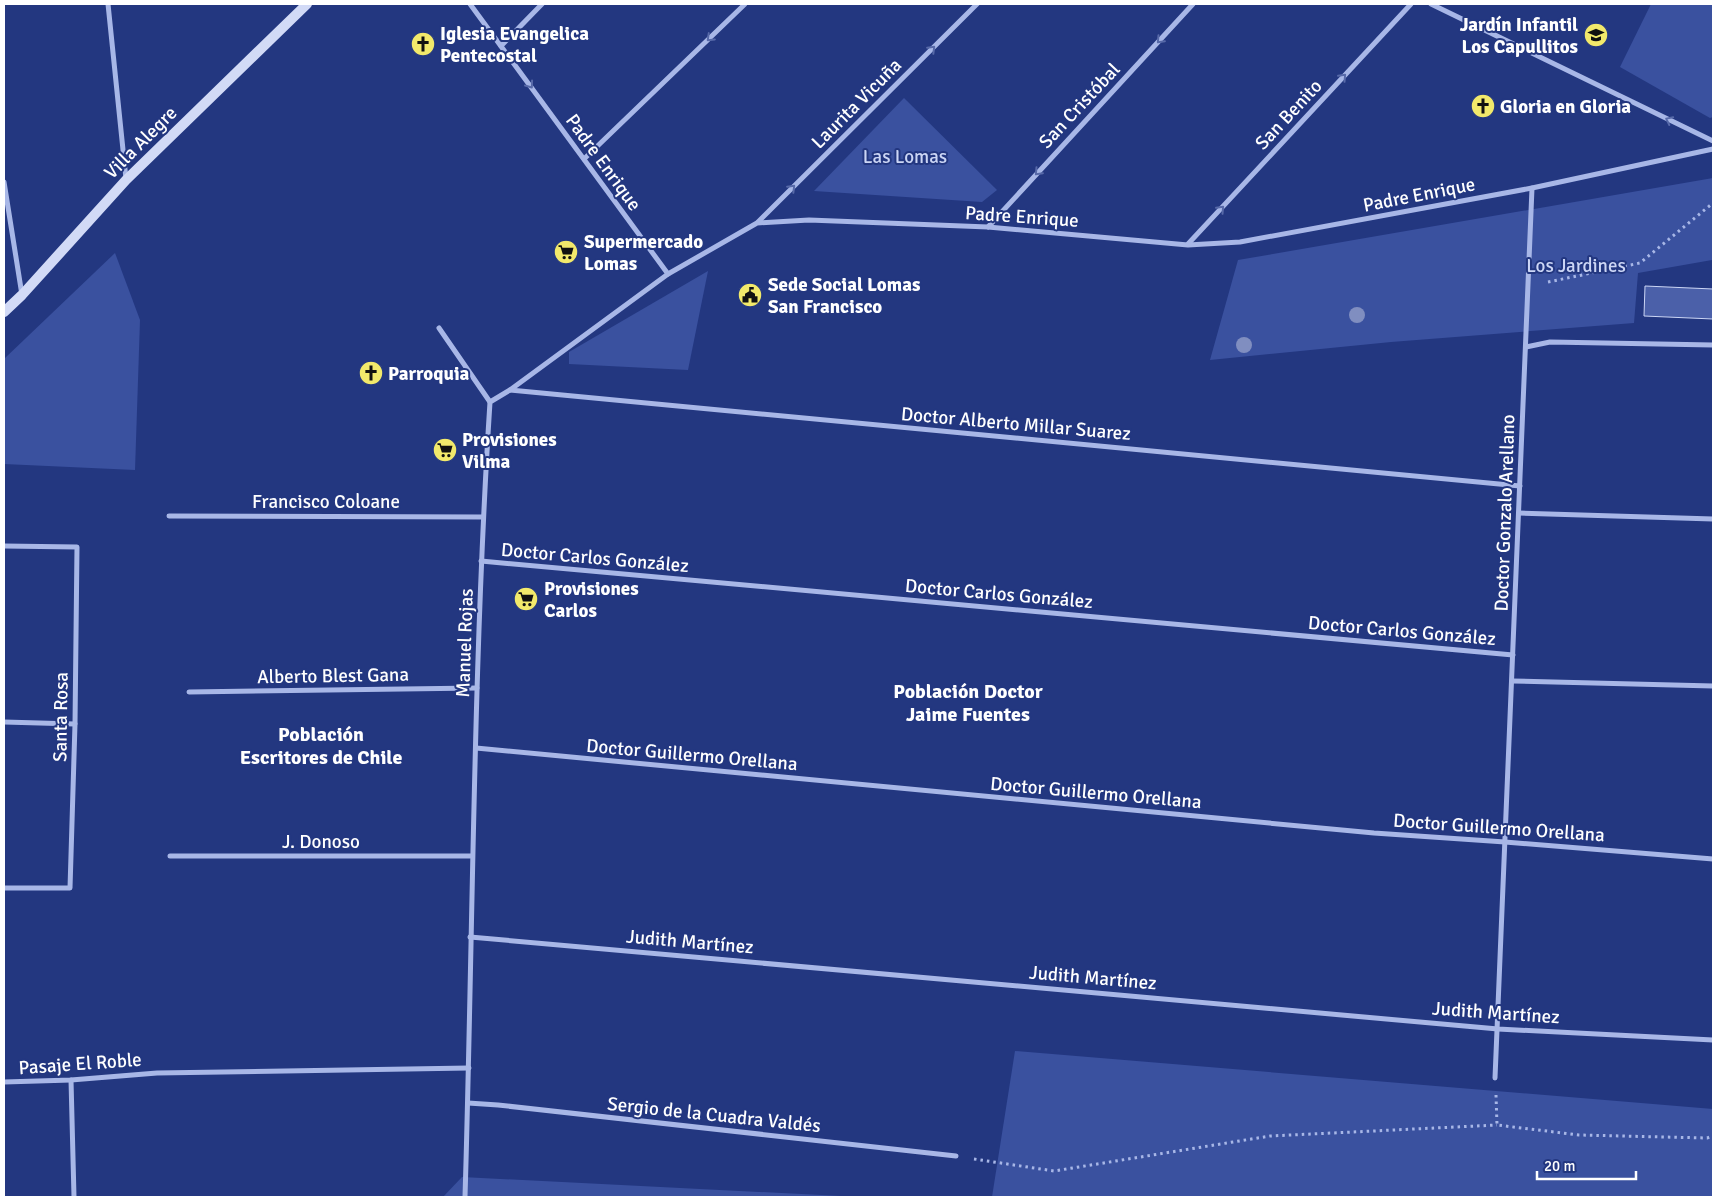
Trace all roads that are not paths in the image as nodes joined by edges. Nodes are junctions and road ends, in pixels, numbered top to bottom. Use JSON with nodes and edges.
{"nodes":[{"id":1,"x":108,"y":4,"type":"edge"},
{"id":2,"x":307,"y":4,"type":"edge"},
{"id":3,"x":470,"y":4,"type":"edge"},
{"id":4,"x":542,"y":4,"type":"edge"},
{"id":5,"x":745,"y":4,"type":"edge"},
{"id":6,"x":977,"y":4,"type":"edge"},
{"id":7,"x":1193,"y":4,"type":"edge"},
{"id":8,"x":1411,"y":4,"type":"edge"},
{"id":9,"x":1431,"y":4,"type":"edge"},
{"id":10,"x":501,"y":46,"type":"junction"},
{"id":11,"x":1713,"y":141,"type":"edge"},
{"id":12,"x":1713,"y":149,"type":"edge"},
{"id":13,"x":584,"y":159,"type":"junction"},
{"id":14,"x":126,"y":180,"type":"junction"},
{"id":15,"x":4,"y":182,"type":"edge"},
{"id":16,"x":1532,"y":188,"type":"junction"},
{"id":17,"x":757,"y":223,"type":"junction"},
{"id":18,"x":988,"y":227,"type":"junction"},
{"id":19,"x":1188,"y":245,"type":"junction"},
{"id":20,"x":668,"y":274,"type":"junction"},
{"id":21,"x":22,"y":295,"type":"junction"},
{"id":22,"x":4,"y":312,"type":"edge"},
{"id":23,"x":439,"y":328,"type":"dead end"},
{"id":24,"x":1713,"y":345,"type":"edge"},
{"id":25,"x":1526,"y":347,"type":"junction"},
{"id":26,"x":510,"y":390,"type":"junction"},
{"id":27,"x":490,"y":402,"type":"junction"},
{"id":28,"x":1520,"y":486,"type":"junction"},
{"id":29,"x":1519,"y":512,"type":"junction"},
{"id":30,"x":169,"y":516,"type":"dead end"},
{"id":31,"x":483,"y":517,"type":"junction"},
{"id":32,"x":1713,"y":519,"type":"edge"},
{"id":33,"x":4,"y":546,"type":"edge"},
{"id":34,"x":481,"y":561,"type":"junction"},
{"id":35,"x":1513,"y":655,"type":"junction"},
{"id":36,"x":1512,"y":681,"type":"junction"},
{"id":37,"x":1713,"y":686,"type":"edge"},
{"id":38,"x":478,"y":688,"type":"junction"},
{"id":39,"x":189,"y":692,"type":"dead end"},
{"id":40,"x":4,"y":722,"type":"edge"},
{"id":41,"x":75,"y":724,"type":"junction"},
{"id":42,"x":476,"y":748,"type":"junction"},
{"id":43,"x":1505,"y":842,"type":"junction"},
{"id":44,"x":170,"y":856,"type":"dead end"},
{"id":45,"x":472,"y":856,"type":"junction"},
{"id":46,"x":1713,"y":859,"type":"edge"},
{"id":47,"x":4,"y":888,"type":"edge"},
{"id":48,"x":470,"y":937,"type":"junction"},
{"id":49,"x":1498,"y":1029,"type":"junction"},
{"id":50,"x":1713,"y":1040,"type":"edge"},
{"id":51,"x":469,"y":1068,"type":"junction"},
{"id":52,"x":1495,"y":1078,"type":"road end"},
{"id":53,"x":71,"y":1080,"type":"junction"},
{"id":54,"x":4,"y":1082,"type":"edge"},
{"id":55,"x":468,"y":1103,"type":"junction"},
{"id":56,"x":956,"y":1156,"type":"road end"},
{"id":57,"x":74,"y":1197,"type":"edge"},
{"id":58,"x":465,"y":1197,"type":"edge"}],
"edges":[{"from":1,"to":14,"type":"street"},
{"from":2,"to":14,"type":"main road","name":"Villa Alegre"},
{"from":3,"to":10,"type":"street","name":"Padre Enrique"},
{"from":4,"to":10,"type":"street"},
{"from":5,"to":13,"type":"street","one_way":true},
{"from":17,"to":6,"type":"street","name":"Laurita Vicuña","one_way":true},
{"from":7,"to":18,"type":"street","name":"San Cristóbal","one_way":true},
{"from":19,"to":8,"type":"street","name":"San Benito","one_way":true},
{"from":11,"to":9,"type":"street","one_way":true},
{"from":10,"to":13,"type":"street","name":"Padre Enrique","one_way":true},
{"from":12,"to":16,"type":"street","name":"Padre Enrique"},
{"from":13,"to":20,"type":"street","name":"Padre Enrique"},
{"from":14,"to":21,"type":"main road","name":"Villa Alegre"},
{"from":15,"to":21,"type":"street"},
{"from":16,"to":19,"type":"street","name":"Padre Enrique"},
{"from":16,"to":25,"type":"street","name":"Doctor Gonzalo Arellano"},
{"from":17,"to":18,"type":"street","name":"Padre Enrique"},
{"from":17,"to":20,"type":"street","name":"Padre Enrique"},
{"from":18,"to":19,"type":"street","name":"Padre Enrique"},
{"from":20,"to":26,"type":"street"},
{"from":21,"to":22,"type":"main road","name":"Villa Alegre"},
{"from":23,"to":27,"type":"street"},
{"from":24,"to":25,"type":"street"},
{"from":25,"to":28,"type":"street","name":"Doctor Gonzalo Arellano"},
{"from":26,"to":27,"type":"street"},
{"from":26,"to":28,"type":"street","name":"Doctor Alberto Millar Suarez"},
{"from":27,"to":31,"type":"street","name":"Manuel Rojas"},
{"from":28,"to":29,"type":"street","name":"Doctor Gonzalo Arellano"},
{"from":29,"to":32,"type":"street"},
{"from":29,"to":35,"type":"street","name":"Doctor Gonzalo Arellano"},
{"from":30,"to":31,"type":"street","name":"Francisco Coloane"},
{"from":31,"to":34,"type":"street","name":"Manuel Rojas"},
{"from":33,"to":41,"type":"street","name":"Santa Rosa"},
{"from":34,"to":35,"type":"street","name":"Doctor Carlos González"},
{"from":34,"to":38,"type":"street","name":"Manuel Rojas"},
{"from":35,"to":36,"type":"street","name":"Doctor Gonzalo Arellano"},
{"from":36,"to":37,"type":"street"},
{"from":36,"to":43,"type":"street","name":"Doctor Gonzalo Arellano"},
{"from":38,"to":39,"type":"street","name":"Alberto Blest Gana"},
{"from":38,"to":42,"type":"street","name":"Manuel Rojas"},
{"from":40,"to":41,"type":"street"},
{"from":41,"to":47,"type":"street","name":"Santa Rosa"},
{"from":42,"to":43,"type":"street","name":"Doctor Guillermo Orellana"},
{"from":42,"to":45,"type":"street","name":"Manuel Rojas"},
{"from":43,"to":46,"type":"street","name":"Doctor Guillermo Orellana"},
{"from":43,"to":49,"type":"street","name":"Doctor Gonzalo Arellano"},
{"from":44,"to":45,"type":"street","name":"J. Donoso"},
{"from":45,"to":48,"type":"street","name":"Manuel Rojas"},
{"from":48,"to":49,"type":"street","name":"Judith Martínez"},
{"from":48,"to":51,"type":"street","name":"Manuel Rojas"},
{"from":49,"to":50,"type":"street","name":"Judith Martínez"},
{"from":49,"to":52,"type":"street","name":"Doctor Gonzalo Arellano"},
{"from":51,"to":53,"type":"street","name":"Pasaje El Roble"},
{"from":51,"to":55,"type":"street","name":"Manuel Rojas"},
{"from":53,"to":54,"type":"street","name":"Pasaje El Roble"},
{"from":53,"to":57,"type":"street"},
{"from":55,"to":56,"type":"street","name":"Sergio de la Cuadra Valdés"},
{"from":55,"to":58,"type":"street","name":"Manuel Rojas"}]}
